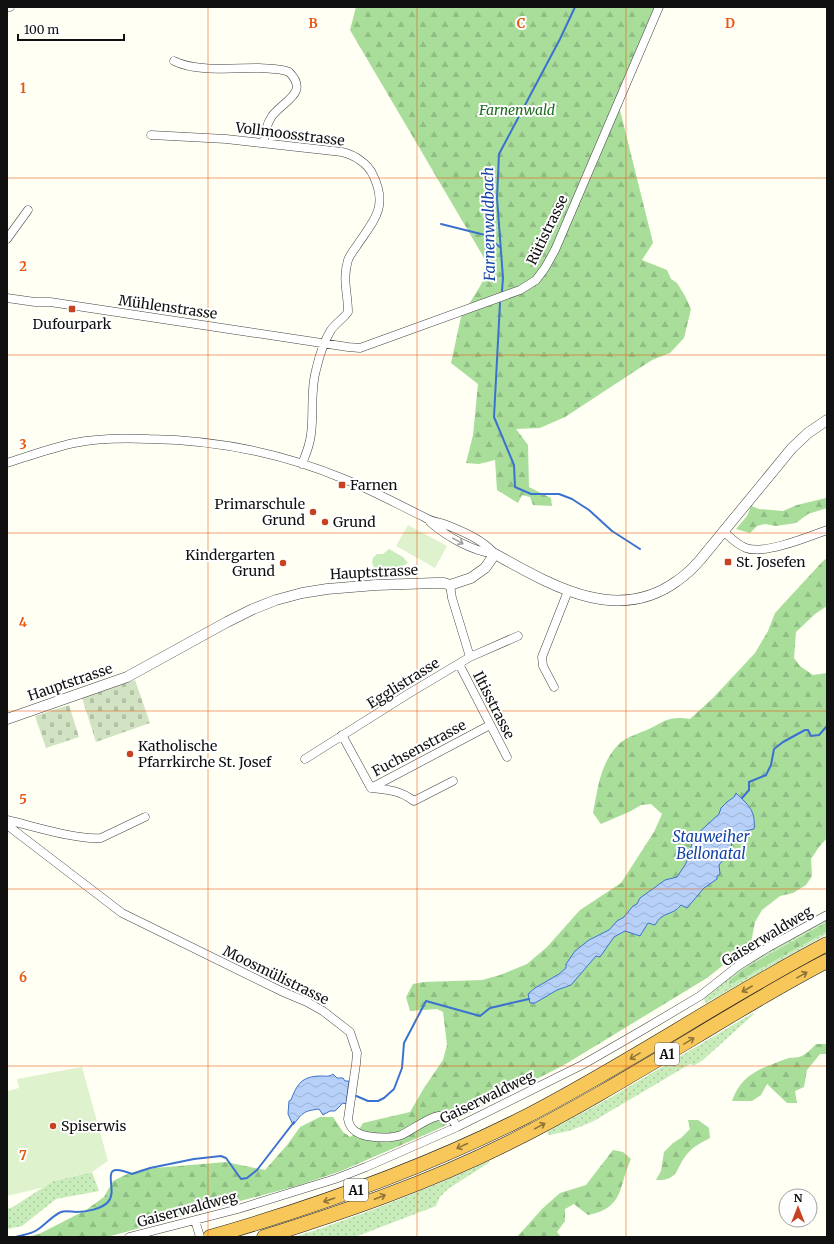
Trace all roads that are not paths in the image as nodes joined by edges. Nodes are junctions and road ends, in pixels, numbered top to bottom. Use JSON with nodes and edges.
{"nodes":[{"id":1,"x":659,"y":7,"type":"edge"},
{"id":2,"x":174,"y":61,"type":"dead end"},
{"id":3,"x":151,"y":135,"type":"dead end"},
{"id":4,"x":264,"y":143,"type":"junction"},
{"id":5,"x":28,"y":210,"type":"dead end"},
{"id":6,"x":7,"y":239,"type":"edge"},
{"id":7,"x":7,"y":298,"type":"edge"},
{"id":8,"x":324,"y":343,"type":"junction"},
{"id":9,"x":827,"y":420,"type":"edge"},
{"id":10,"x":7,"y":463,"type":"edge"},
{"id":11,"x":302,"y":464,"type":"junction"},
{"id":12,"x":827,"y":530,"type":"edge"},
{"id":13,"x":723,"y":531,"type":"junction"},
{"id":14,"x":495,"y":554,"type":"junction"},
{"id":15,"x":450,"y":585,"type":"junction"},
{"id":16,"x":568,"y":591,"type":"junction"},
{"id":17,"x":518,"y":636,"type":"dead end"},
{"id":18,"x":470,"y":657,"type":"junction"},
{"id":19,"x":459,"y":664,"type":"junction"},
{"id":20,"x":554,"y":687,"type":"dead end"},
{"id":21,"x":7,"y":719,"type":"edge"},
{"id":22,"x":490,"y":726,"type":"junction"},
{"id":23,"x":342,"y":735,"type":"junction"},
{"id":24,"x":507,"y":757,"type":"dead end"},
{"id":25,"x":305,"y":759,"type":"dead end"},
{"id":26,"x":453,"y":782,"type":"dead end"},
{"id":27,"x":371,"y":788,"type":"junction"},
{"id":28,"x":145,"y":817,"type":"dead end"},
{"id":29,"x":7,"y":820,"type":"edge"},
{"id":30,"x":7,"y":825,"type":"edge"},
{"id":31,"x":827,"y":915,"type":"edge"},
{"id":32,"x":827,"y":944,"type":"edge"},
{"id":33,"x":827,"y":961,"type":"edge"},
{"id":34,"x":456,"y":1127,"type":"junction"},
{"id":35,"x":196,"y":1222,"type":"junction"},
{"id":36,"x":129,"y":1237,"type":"edge"},
{"id":37,"x":200,"y":1237,"type":"edge"},
{"id":38,"x":210,"y":1237,"type":"edge"},
{"id":39,"x":264,"y":1237,"type":"edge"}],
"edges":[{"from":1,"to":8,"type":"street","name":"Rütistrasse"},
{"from":2,"to":4,"type":"street"},
{"from":3,"to":4,"type":"street","name":"Vollmoosstrasse"},
{"from":4,"to":8,"type":"street","name":"Vollmoosstrasse"},
{"from":5,"to":6,"type":"street"},
{"from":7,"to":8,"type":"street","name":"Mühlenstrasse"},
{"from":8,"to":11,"type":"street"},
{"from":9,"to":13,"type":"street"},
{"from":10,"to":11,"type":"street"},
{"from":11,"to":14,"type":"street"},
{"from":12,"to":13,"type":"street"},
{"from":13,"to":16,"type":"street"},
{"from":14,"to":15,"type":"street","name":"Hauptstrasse"},
{"from":14,"to":16,"type":"street"},
{"from":15,"to":18,"type":"street","name":"Iltisstrasse"},
{"from":15,"to":21,"type":"street","name":"Hauptstrasse"},
{"from":16,"to":20,"type":"street"},
{"from":17,"to":18,"type":"street","name":"Egglistrasse"},
{"from":18,"to":19,"type":"street","name":"Egglistrasse"},
{"from":19,"to":22,"type":"street","name":"Iltisstrasse"},
{"from":19,"to":23,"type":"street","name":"Egglistrasse"},
{"from":22,"to":24,"type":"street","name":"Iltisstrasse"},
{"from":22,"to":27,"type":"street","name":"Fuchsenstrasse"},
{"from":23,"to":25,"type":"street","name":"Egglistrasse"},
{"from":23,"to":27,"type":"street","name":"Fuchsenstrasse"},
{"from":26,"to":27,"type":"street"},
{"from":28,"to":29,"type":"street"},
{"from":30,"to":34,"type":"street","name":"Moosmülistrasse"},
{"from":31,"to":34,"type":"street","name":"Gaiserwaldweg"},
{"from":32,"to":38,"type":"highway","number":"A1","one_way":true},
{"from":39,"to":33,"type":"highway","number":"A1","one_way":true},
{"from":34,"to":35,"type":"street","name":"Gaiserwaldweg"},
{"from":35,"to":36,"type":"street","name":"Gaiserwaldweg"},
{"from":35,"to":37,"type":"street"}]}
